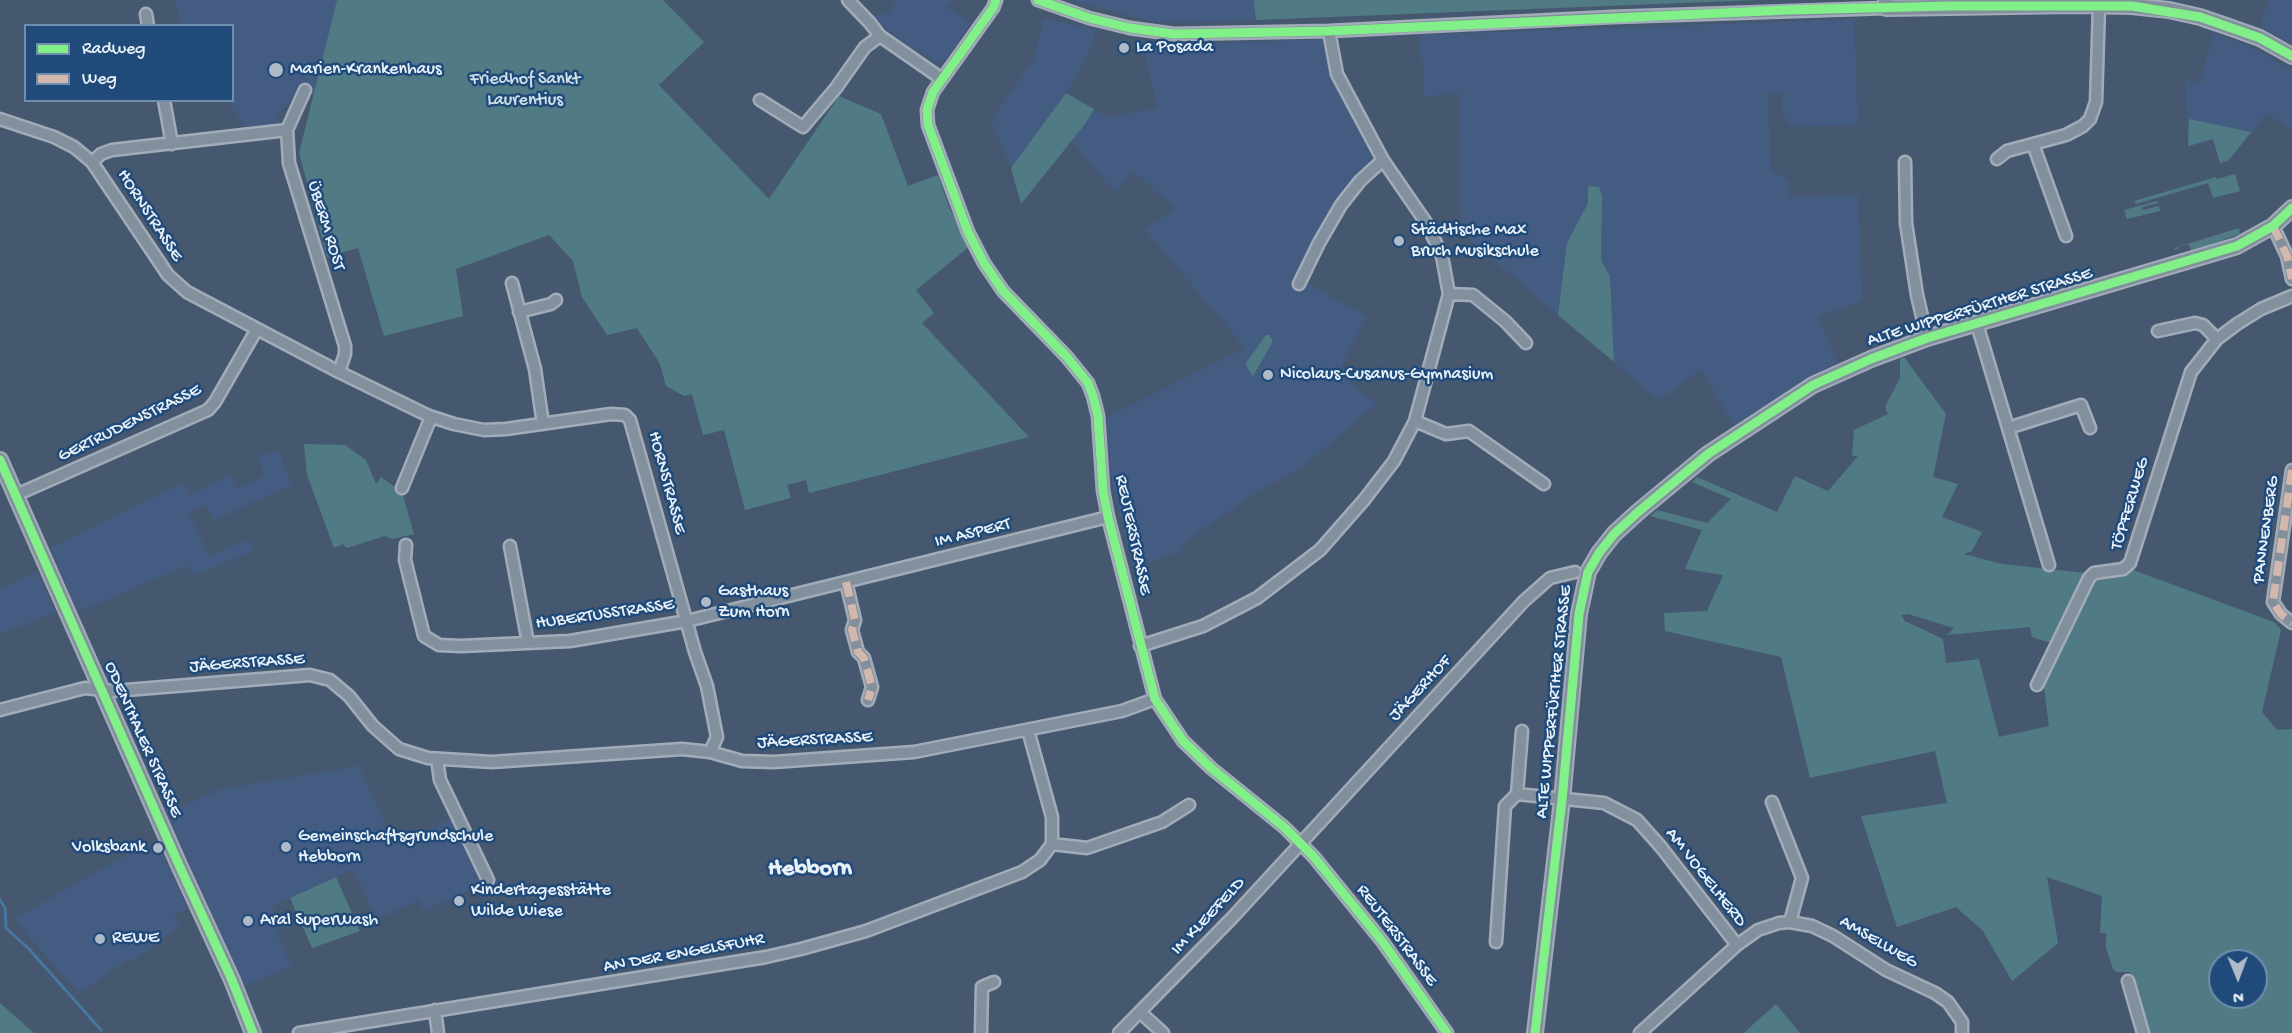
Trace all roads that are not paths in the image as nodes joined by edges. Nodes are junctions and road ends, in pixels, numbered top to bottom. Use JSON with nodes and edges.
{"nodes":[{"id":1,"x":848,"y":0,"type":"edge"},
{"id":2,"x":996,"y":0,"type":"edge"},
{"id":3,"x":1038,"y":0,"type":"edge"},
{"id":4,"x":1928,"y":0,"type":"edge"},
{"id":5,"x":1893,"y":4,"type":"edge"},
{"id":6,"x":2169,"y":5,"type":"edge"},
{"id":7,"x":1949,"y":6,"type":"junction"},
{"id":8,"x":2099,"y":6,"type":"junction"},
{"id":9,"x":1329,"y":31,"type":"junction"},
{"id":10,"x":880,"y":36,"type":"junction"},
{"id":11,"x":2292,"y":56,"type":"edge"},
{"id":12,"x":942,"y":79,"type":"junction"},
{"id":13,"x":305,"y":90,"type":"dead end"},
{"id":14,"x":760,"y":100,"type":"dead end"},
{"id":15,"x":164,"y":102,"type":"edge"},
{"id":16,"x":0,"y":119,"type":"edge"},
{"id":17,"x":287,"y":130,"type":"junction"},
{"id":18,"x":172,"y":144,"type":"junction"},
{"id":19,"x":2033,"y":144,"type":"junction"},
{"id":20,"x":1997,"y":159,"type":"dead end"},
{"id":21,"x":1383,"y":160,"type":"junction"},
{"id":22,"x":92,"y":162,"type":"junction"},
{"id":23,"x":1905,"y":162,"type":"dead end"},
{"id":24,"x":2292,"y":208,"type":"edge"},
{"id":25,"x":2272,"y":226,"type":"junction"},
{"id":26,"x":2066,"y":236,"type":"dead end"},
{"id":27,"x":2292,"y":279,"type":"edge"},
{"id":28,"x":512,"y":283,"type":"dead end"},
{"id":29,"x":1299,"y":284,"type":"dead end"},
{"id":30,"x":1449,"y":294,"type":"junction"},
{"id":31,"x":2292,"y":296,"type":"edge"},
{"id":32,"x":556,"y":300,"type":"dead end"},
{"id":33,"x":519,"y":312,"type":"junction"},
{"id":34,"x":1977,"y":324,"type":"junction"},
{"id":35,"x":256,"y":329,"type":"junction"},
{"id":36,"x":2158,"y":331,"type":"dead end"},
{"id":37,"x":1927,"y":338,"type":"junction"},
{"id":38,"x":2217,"y":339,"type":"junction"},
{"id":39,"x":1526,"y":343,"type":"dead end"},
{"id":40,"x":339,"y":372,"type":"junction"},
{"id":41,"x":431,"y":417,"type":"junction"},
{"id":42,"x":1415,"y":420,"type":"junction"},
{"id":43,"x":543,"y":424,"type":"junction"},
{"id":44,"x":2008,"y":428,"type":"junction"},
{"id":45,"x":2090,"y":428,"type":"dead end"},
{"id":46,"x":0,"y":460,"type":"edge"},
{"id":47,"x":2292,"y":470,"type":"edge"},
{"id":48,"x":1544,"y":484,"type":"dead end"},
{"id":49,"x":402,"y":488,"type":"dead end"},
{"id":50,"x":16,"y":495,"type":"junction"},
{"id":51,"x":1108,"y":517,"type":"junction"},
{"id":52,"x":406,"y":545,"type":"dead end"},
{"id":53,"x":510,"y":546,"type":"dead end"},
{"id":54,"x":2049,"y":565,"type":"dead end"},
{"id":55,"x":1575,"y":572,"type":"dead end"},
{"id":56,"x":846,"y":582,"type":"junction"},
{"id":57,"x":687,"y":621,"type":"junction"},
{"id":58,"x":2292,"y":623,"type":"edge"},
{"id":59,"x":528,"y":643,"type":"junction"},
{"id":60,"x":1140,"y":646,"type":"junction"},
{"id":61,"x":2037,"y":685,"type":"dead end"},
{"id":62,"x":101,"y":689,"type":"junction"},
{"id":63,"x":1155,"y":699,"type":"junction"},
{"id":64,"x":868,"y":700,"type":"dead end"},
{"id":65,"x":0,"y":710,"type":"edge"},
{"id":66,"x":1028,"y":730,"type":"junction"},
{"id":67,"x":1522,"y":731,"type":"dead end"},
{"id":68,"x":710,"y":752,"type":"junction"},
{"id":69,"x":437,"y":759,"type":"junction"},
{"id":70,"x":1517,"y":794,"type":"junction"},
{"id":71,"x":1562,"y":800,"type":"junction"},
{"id":72,"x":1772,"y":802,"type":"dead end"},
{"id":73,"x":1189,"y":805,"type":"dead end"},
{"id":74,"x":1300,"y":842,"type":"junction"},
{"id":75,"x":1052,"y":844,"type":"junction"},
{"id":76,"x":488,"y":880,"type":"dead end"},
{"id":77,"x":1790,"y":922,"type":"junction"},
{"id":78,"x":1496,"y":942,"type":"dead end"},
{"id":79,"x":1737,"y":945,"type":"junction"},
{"id":80,"x":2128,"y":981,"type":"dead end"},
{"id":81,"x":994,"y":982,"type":"dead end"},
{"id":82,"x":435,"y":1010,"type":"junction"},
{"id":83,"x":1140,"y":1012,"type":"junction"},
{"id":84,"x":1161,"y":1032,"type":"edge"},
{"id":85,"x":254,"y":1033,"type":"edge"},
{"id":86,"x":299,"y":1033,"type":"edge"},
{"id":87,"x":438,"y":1033,"type":"edge"},
{"id":88,"x":981,"y":1033,"type":"edge"},
{"id":89,"x":1119,"y":1033,"type":"edge"},
{"id":90,"x":1447,"y":1033,"type":"edge"},
{"id":91,"x":1534,"y":1033,"type":"edge"},
{"id":92,"x":1640,"y":1033,"type":"edge"},
{"id":93,"x":1962,"y":1033,"type":"edge"},
{"id":94,"x":2143,"y":1033,"type":"edge"}],
"edges":[{"from":1,"to":10,"type":"street"},
{"from":2,"to":12,"type":"street","name":"REUTERSTRASSE"},
{"from":3,"to":9,"type":"street"},
{"from":4,"to":7,"type":"main road"},
{"from":5,"to":7,"type":"main road"},
{"from":5,"to":9,"type":"street"},
{"from":6,"to":8,"type":"main road"},
{"from":6,"to":11,"type":"main road"},
{"from":7,"to":8,"type":"main road"},
{"from":8,"to":19,"type":"street"},
{"from":9,"to":21,"type":"street"},
{"from":10,"to":12,"type":"street"},
{"from":10,"to":14,"type":"street"},
{"from":12,"to":51,"type":"street","name":"REUTERSTRASSE"},
{"from":13,"to":17,"type":"street","name":"ÜBERM ROST"},
{"from":15,"to":18,"type":"street"},
{"from":16,"to":22,"type":"street","name":"HORNSTRASSE"},
{"from":17,"to":18,"type":"street"},
{"from":17,"to":40,"type":"street","name":"ÜBERM ROST"},
{"from":18,"to":22,"type":"street"},
{"from":19,"to":20,"type":"street"},
{"from":19,"to":26,"type":"street"},
{"from":21,"to":29,"type":"street"},
{"from":21,"to":30,"type":"street"},
{"from":22,"to":35,"type":"street","name":"HORNSTRASSE"},
{"from":23,"to":37,"type":"street"},
{"from":24,"to":25,"type":"main road","name":"ALTE WIPPERFÜRTHER STRASSE"},
{"from":25,"to":27,"type":"street"},
{"from":25,"to":34,"type":"main road","name":"ALTE WIPPERFÜRTHER STRASSE"},
{"from":28,"to":33,"type":"street"},
{"from":30,"to":39,"type":"street"},
{"from":30,"to":42,"type":"street"},
{"from":31,"to":38,"type":"street","name":"TÖPFERWEG"},
{"from":32,"to":33,"type":"street"},
{"from":33,"to":43,"type":"street"},
{"from":34,"to":37,"type":"main road","name":"ALTE WIPPERFÜRTHER STRASSE"},
{"from":34,"to":44,"type":"street"},
{"from":35,"to":40,"type":"street","name":"HORNSTRASSE"},
{"from":35,"to":50,"type":"street","name":"GERTRUDENSTRASSE"},
{"from":36,"to":38,"type":"street"},
{"from":37,"to":71,"type":"main road","name":"ALTE WIPPERFÜRTHER STRASSE"},
{"from":38,"to":61,"type":"street","name":"TÖPFERWEG"},
{"from":40,"to":41,"type":"street","name":"HORNSTRASSE"},
{"from":41,"to":43,"type":"street","name":"HORNSTRASSE"},
{"from":41,"to":49,"type":"street"},
{"from":42,"to":48,"type":"street"},
{"from":42,"to":60,"type":"street"},
{"from":43,"to":57,"type":"street","name":"HORNSTRASSE"},
{"from":44,"to":45,"type":"street"},
{"from":44,"to":54,"type":"street"},
{"from":46,"to":50,"type":"main road","name":"ODENTHALER STRASSE"},
{"from":47,"to":58,"type":"street","name":"PANNENBERG"},
{"from":50,"to":62,"type":"main road","name":"ODENTHALER STRASSE"},
{"from":51,"to":56,"type":"street","name":"IM ASPERT"},
{"from":51,"to":60,"type":"street","name":"REUTERSTRASSE"},
{"from":52,"to":59,"type":"street","name":"HUBERTUSSTRASSE"},
{"from":53,"to":59,"type":"street","name":"HUBERTUSSTRASSE"},
{"from":55,"to":74,"type":"street","name":"JÄGERHOF"},
{"from":56,"to":57,"type":"street","name":"IM ASPERT"},
{"from":56,"to":64,"type":"street"},
{"from":57,"to":59,"type":"street","name":"HUBERTUSSTRASSE"},
{"from":57,"to":68,"type":"street","name":"HORNSTRASSE"},
{"from":60,"to":63,"type":"street","name":"REUTERSTRASSE"},
{"from":62,"to":65,"type":"street","name":"JÄGERSTRASSE"},
{"from":62,"to":69,"type":"street","name":"JÄGERSTRASSE"},
{"from":62,"to":85,"type":"main road","name":"ODENTHALER STRASSE"},
{"from":63,"to":66,"type":"street","name":"JÄGERSTRASSE"},
{"from":63,"to":74,"type":"street","name":"REUTERSTRASSE"},
{"from":66,"to":68,"type":"street","name":"JÄGERSTRASSE"},
{"from":66,"to":75,"type":"street"},
{"from":67,"to":70,"type":"street"},
{"from":68,"to":69,"type":"street","name":"JÄGERSTRASSE"},
{"from":69,"to":76,"type":"street"},
{"from":70,"to":71,"type":"street","name":"AM VOGELHERD"},
{"from":70,"to":78,"type":"street"},
{"from":71,"to":79,"type":"street","name":"AM VOGELHERD"},
{"from":71,"to":91,"type":"main road","name":"ALTE WIPPERFÜRTHER STRASSE"},
{"from":72,"to":77,"type":"street"},
{"from":73,"to":75,"type":"street"},
{"from":74,"to":83,"type":"street","name":"IM KLEEFELD"},
{"from":74,"to":90,"type":"street","name":"REUTERSTRASSE"},
{"from":75,"to":82,"type":"street","name":"AN DER ENGELSFUHR"},
{"from":77,"to":79,"type":"street","name":"AMSELWEG"},
{"from":77,"to":93,"type":"street","name":"AMSELWEG"},
{"from":79,"to":92,"type":"street","name":"AM VOGELHERD"},
{"from":80,"to":94,"type":"street"},
{"from":81,"to":88,"type":"street"},
{"from":82,"to":86,"type":"street","name":"AN DER ENGELSFUHR"},
{"from":82,"to":87,"type":"street"},
{"from":83,"to":84,"type":"street"},
{"from":83,"to":89,"type":"street","name":"IM KLEEFELD"}]}
